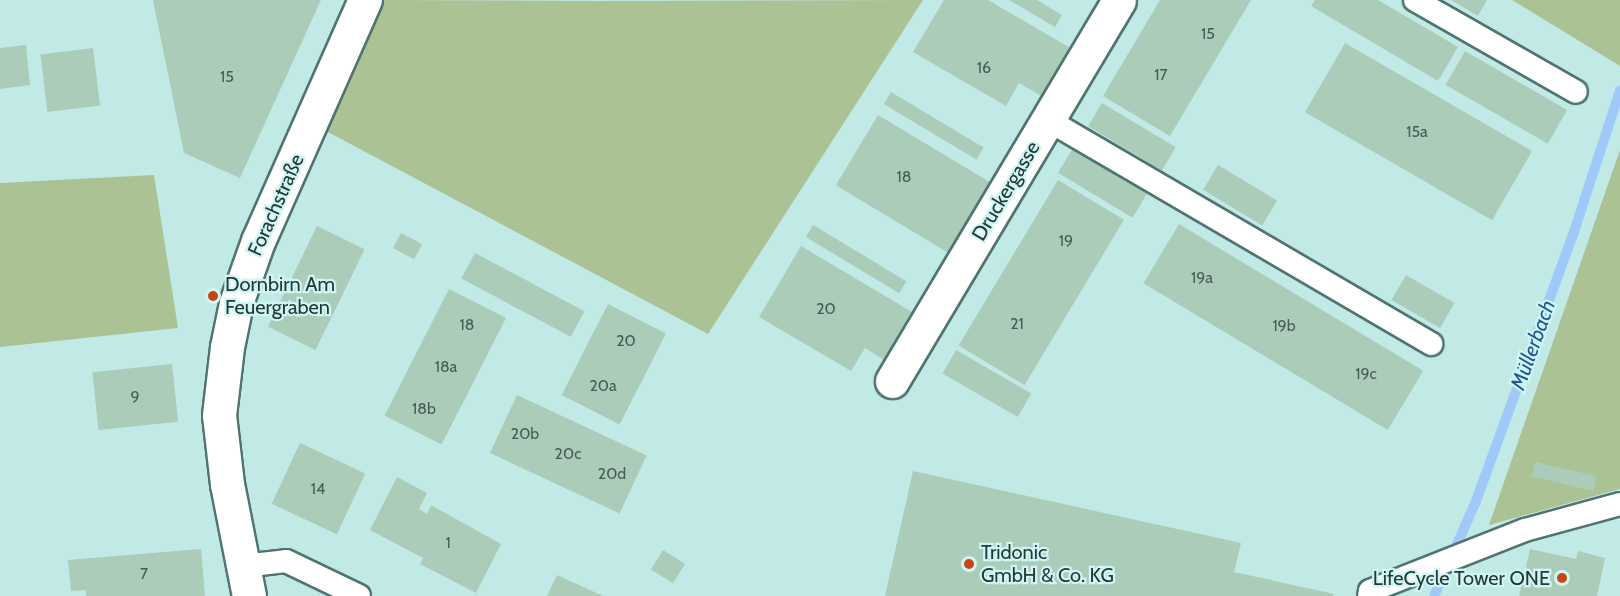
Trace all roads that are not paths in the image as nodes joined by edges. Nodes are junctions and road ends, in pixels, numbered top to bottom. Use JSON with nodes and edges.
{"nodes":[{"id":1,"x":365,"y":0,"type":"edge"},
{"id":2,"x":1119,"y":0,"type":"edge"},
{"id":3,"x":1415,"y":0,"type":"edge"},
{"id":4,"x":1576,"y":92,"type":"dead end"},
{"id":5,"x":1048,"y":120,"type":"junction"},
{"id":6,"x":1431,"y":344,"type":"dead end"},
{"id":7,"x":892,"y":381,"type":"dead end"},
{"id":8,"x":1620,"y":504,"type":"edge"},
{"id":9,"x":246,"y":581,"type":"edge"},
{"id":10,"x":359,"y":596,"type":"edge"},
{"id":11,"x":1369,"y":596,"type":"edge"}],
"edges":[{"from":1,"to":9,"type":"street","name":"Forachstraße"},
{"from":2,"to":5,"type":"street","name":"Druckergasse"},
{"from":3,"to":4,"type":"lane"},
{"from":5,"to":6,"type":"lane"},
{"from":5,"to":7,"type":"street","name":"Druckergasse"},
{"from":8,"to":11,"type":"lane"},
{"from":9,"to":10,"type":"lane"}]}
